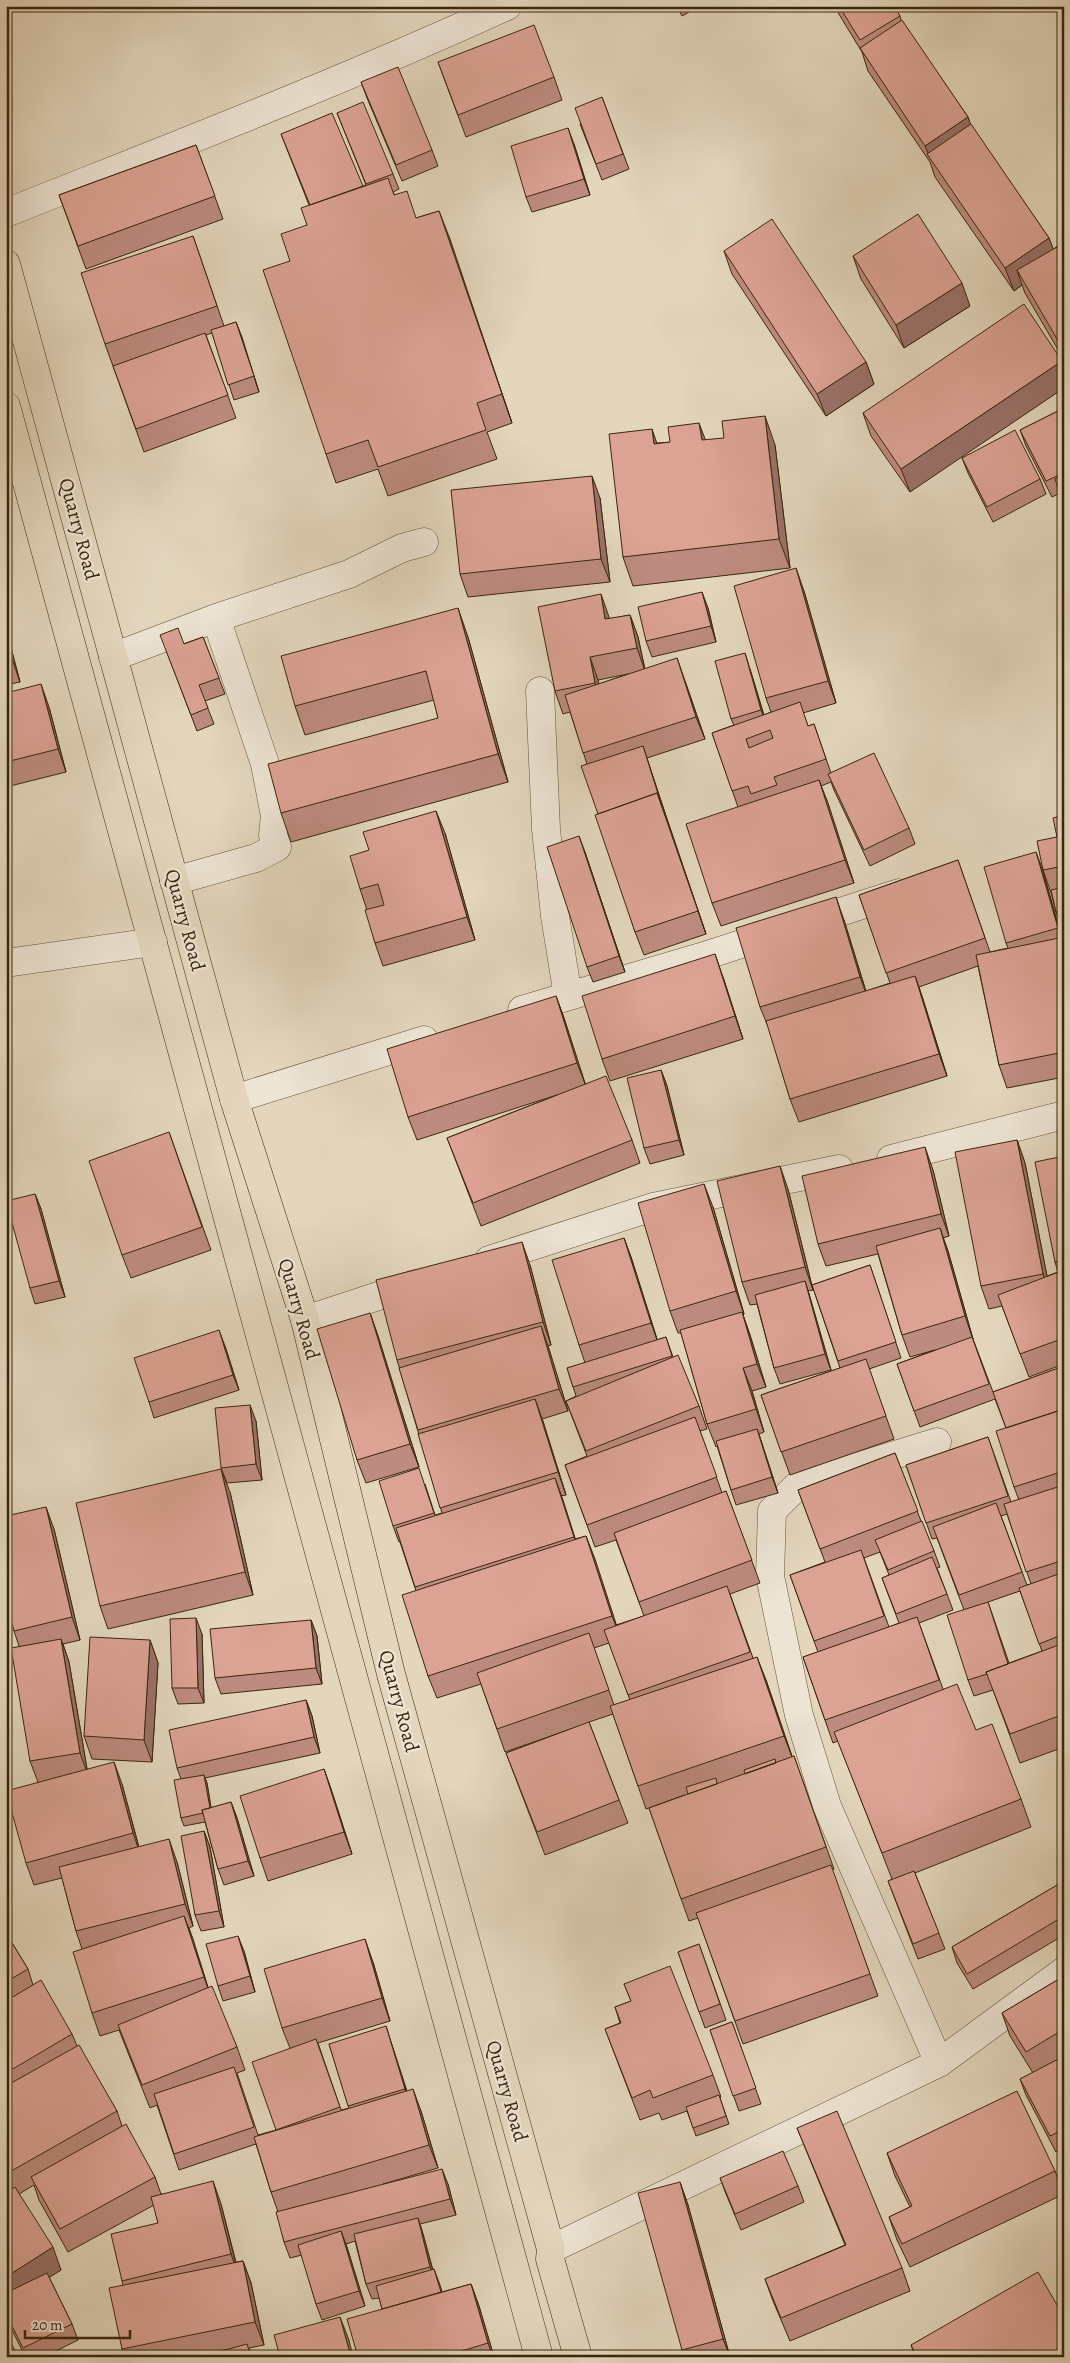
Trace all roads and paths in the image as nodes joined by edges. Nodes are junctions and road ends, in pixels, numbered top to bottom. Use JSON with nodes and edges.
{"nodes":[{"id":1,"x":507,"y":6,"type":"edge"},
{"id":2,"x":6,"y":213,"type":"edge"},
{"id":3,"x":6,"y":264,"type":"edge"},
{"id":4,"x":6,"y":406,"type":"edge"},
{"id":5,"x":424,"y":542,"type":"dead end"},
{"id":6,"x":216,"y":618,"type":"junction"},
{"id":7,"x":113,"y":657,"type":"junction"},
{"id":8,"x":540,"y":691,"type":"dead end"},
{"id":9,"x":174,"y":880,"type":"junction"},
{"id":10,"x":919,"y":886,"type":"edge"},
{"id":11,"x":152,"y":942,"type":"junction"},
{"id":12,"x":6,"y":963,"type":"edge"},
{"id":13,"x":568,"y":996,"type":"junction"},
{"id":14,"x":501,"y":1017,"type":"edge"},
{"id":15,"x":444,"y":1034,"type":"edge"},
{"id":16,"x":234,"y":1099,"type":"junction"},
{"id":17,"x":1064,"y":1115,"type":"edge"},
{"id":18,"x":464,"y":1268,"type":"edge"},
{"id":19,"x":436,"y":1277,"type":"edge"},
{"id":20,"x":305,"y":1320,"type":"junction"},
{"id":21,"x":937,"y":1442,"type":"dead end"},
{"id":22,"x":1064,"y":1971,"type":"edge"},
{"id":23,"x":939,"y":2063,"type":"junction"},
{"id":24,"x":551,"y":2249,"type":"junction"},
{"id":25,"x":539,"y":2357,"type":"edge"},
{"id":26,"x":578,"y":2357,"type":"edge"}],
"edges":[{"from":1,"to":2,"type":"street"},
{"from":3,"to":7,"type":"main road","name":"Quarry Road"},
{"from":4,"to":11,"type":"main road","name":"Quarry Road"},
{"from":5,"to":6,"type":"street"},
{"from":6,"to":7,"type":"street"},
{"from":6,"to":9,"type":"street"},
{"from":7,"to":9,"type":"main road","name":"Quarry Road"},
{"from":8,"to":13,"type":"street"},
{"from":9,"to":16,"type":"main road","name":"Quarry Road"},
{"from":10,"to":13,"type":"street"},
{"from":11,"to":12,"type":"street"},
{"from":11,"to":25,"type":"main road","name":"Quarry Road"},
{"from":13,"to":14,"type":"street"},
{"from":15,"to":16,"type":"street"},
{"from":16,"to":20,"type":"main road","name":"Quarry Road"},
{"from":17,"to":18,"type":"street"},
{"from":19,"to":20,"type":"street"},
{"from":20,"to":24,"type":"main road","name":"Quarry Road"},
{"from":21,"to":23,"type":"street"},
{"from":22,"to":23,"type":"street"},
{"from":23,"to":24,"type":"street"},
{"from":24,"to":26,"type":"main road","name":"Quarry Road"}]}
